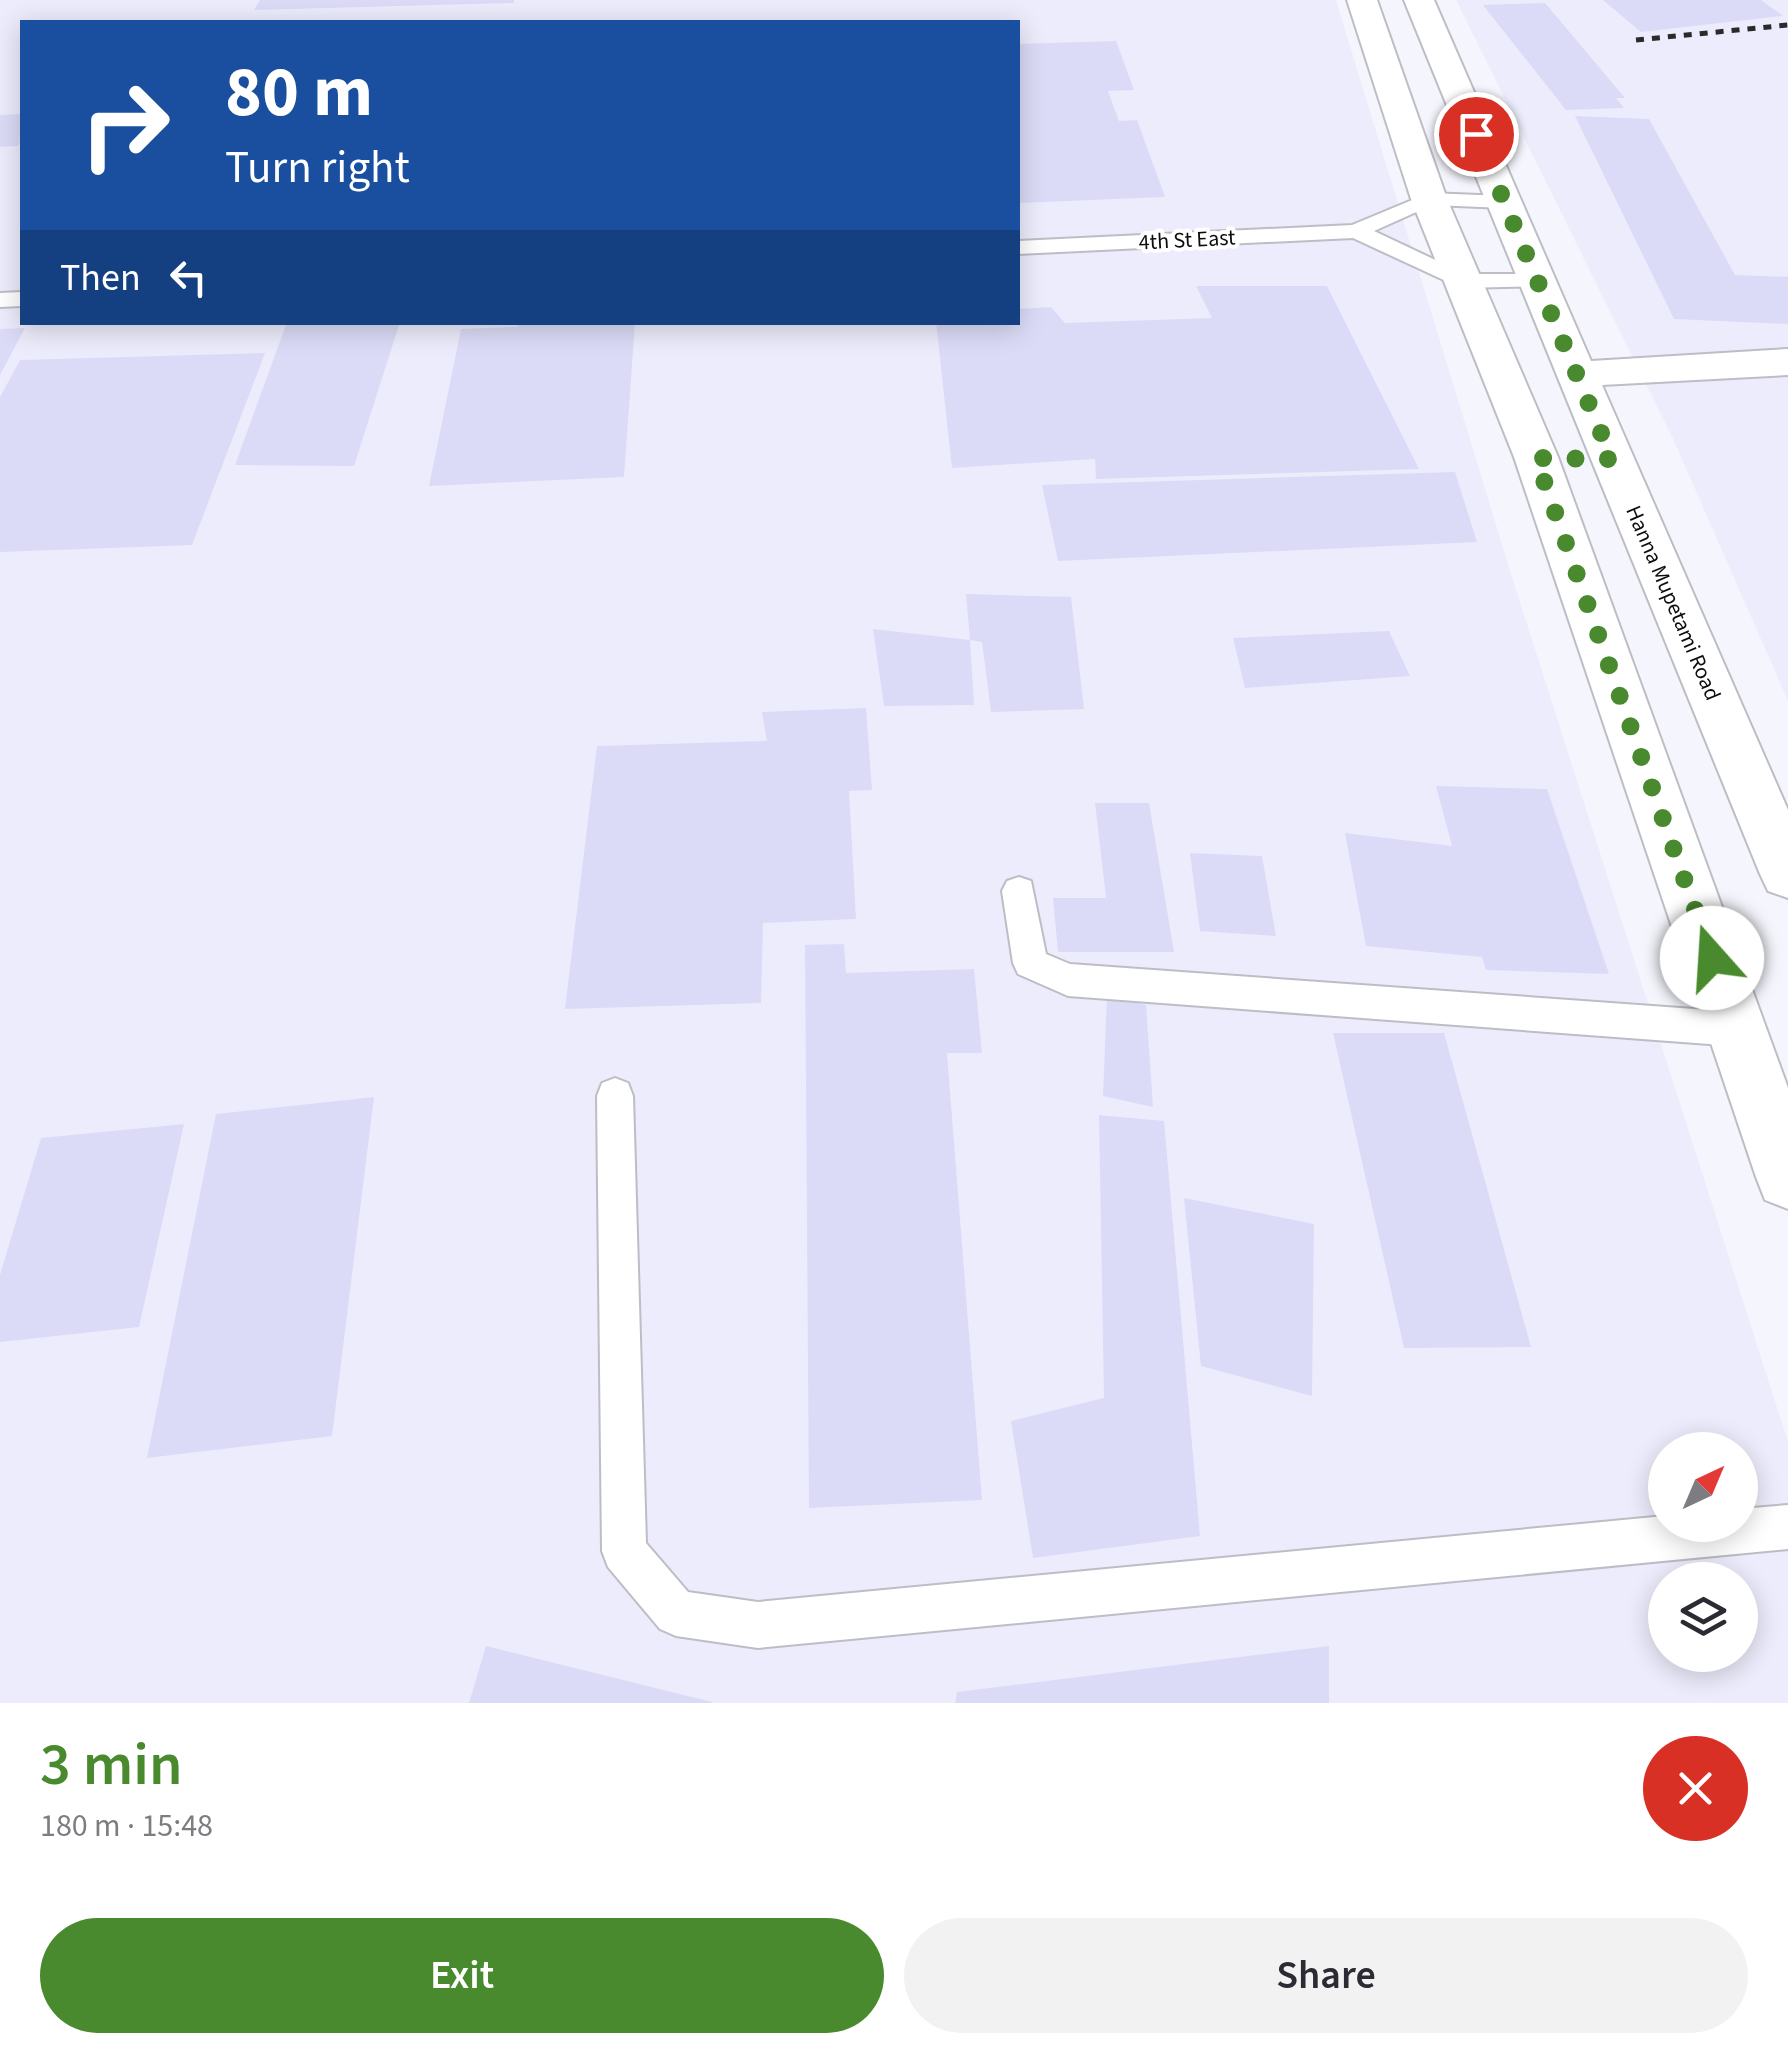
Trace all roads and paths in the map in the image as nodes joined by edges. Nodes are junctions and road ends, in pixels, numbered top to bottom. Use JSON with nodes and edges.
{"nodes":[{"id":1,"x":1362,"y":0,"type":"edge"},
{"id":2,"x":1419,"y":0,"type":"edge"},
{"id":3,"x":1429,"y":198,"type":"junction"},
{"id":4,"x":1505,"y":202,"type":"junction"},
{"id":5,"x":1356,"y":231,"type":"junction"},
{"id":6,"x":1020,"y":248,"type":"edge"},
{"id":7,"x":1461,"y":281,"type":"junction"},
{"id":8,"x":1539,"y":281,"type":"junction"},
{"id":9,"x":1788,"y":362,"type":"edge"},
{"id":10,"x":1578,"y":374,"type":"junction"},
{"id":11,"x":1536,"y":458,"type":"junction"},
{"id":12,"x":1612,"y":459,"type":"junction"},
{"id":13,"x":1788,"y":874,"type":"edge"},
{"id":14,"x":1019,"y":891,"type":"dead end"},
{"id":15,"x":1736,"y":1029,"type":"junction"},
{"id":16,"x":615,"y":1096,"type":"dead end"},
{"id":17,"x":1788,"y":1177,"type":"edge"},
{"id":18,"x":1788,"y":1527,"type":"edge"}],
"edges":[{"from":1,"to":3,"type":"street"},
{"from":2,"to":4,"type":"street","name":"Hanna Mupetami Road"},
{"from":3,"to":4,"type":"lane","name":"4th St East"},
{"from":3,"to":5,"type":"lane","name":"4th St East"},
{"from":3,"to":7,"type":"street"},
{"from":4,"to":8,"type":"street","name":"Hanna Mupetami Road"},
{"from":5,"to":6,"type":"lane","name":"4th St East"},
{"from":5,"to":7,"type":"lane","name":"4th St East"},
{"from":7,"to":8,"type":"lane","name":"4th St East"},
{"from":7,"to":11,"type":"street"},
{"from":8,"to":10,"type":"street","name":"Hanna Mupetami Road"},
{"from":9,"to":10,"type":"street"},
{"from":10,"to":12,"type":"street","name":"Hanna Mupetami Road"},
{"from":11,"to":12,"type":"street"},
{"from":11,"to":15,"type":"street"},
{"from":12,"to":13,"type":"street","name":"Hanna Mupetami Road"},
{"from":14,"to":15,"type":"lane"},
{"from":15,"to":17,"type":"street"},
{"from":16,"to":18,"type":"lane"}]}
